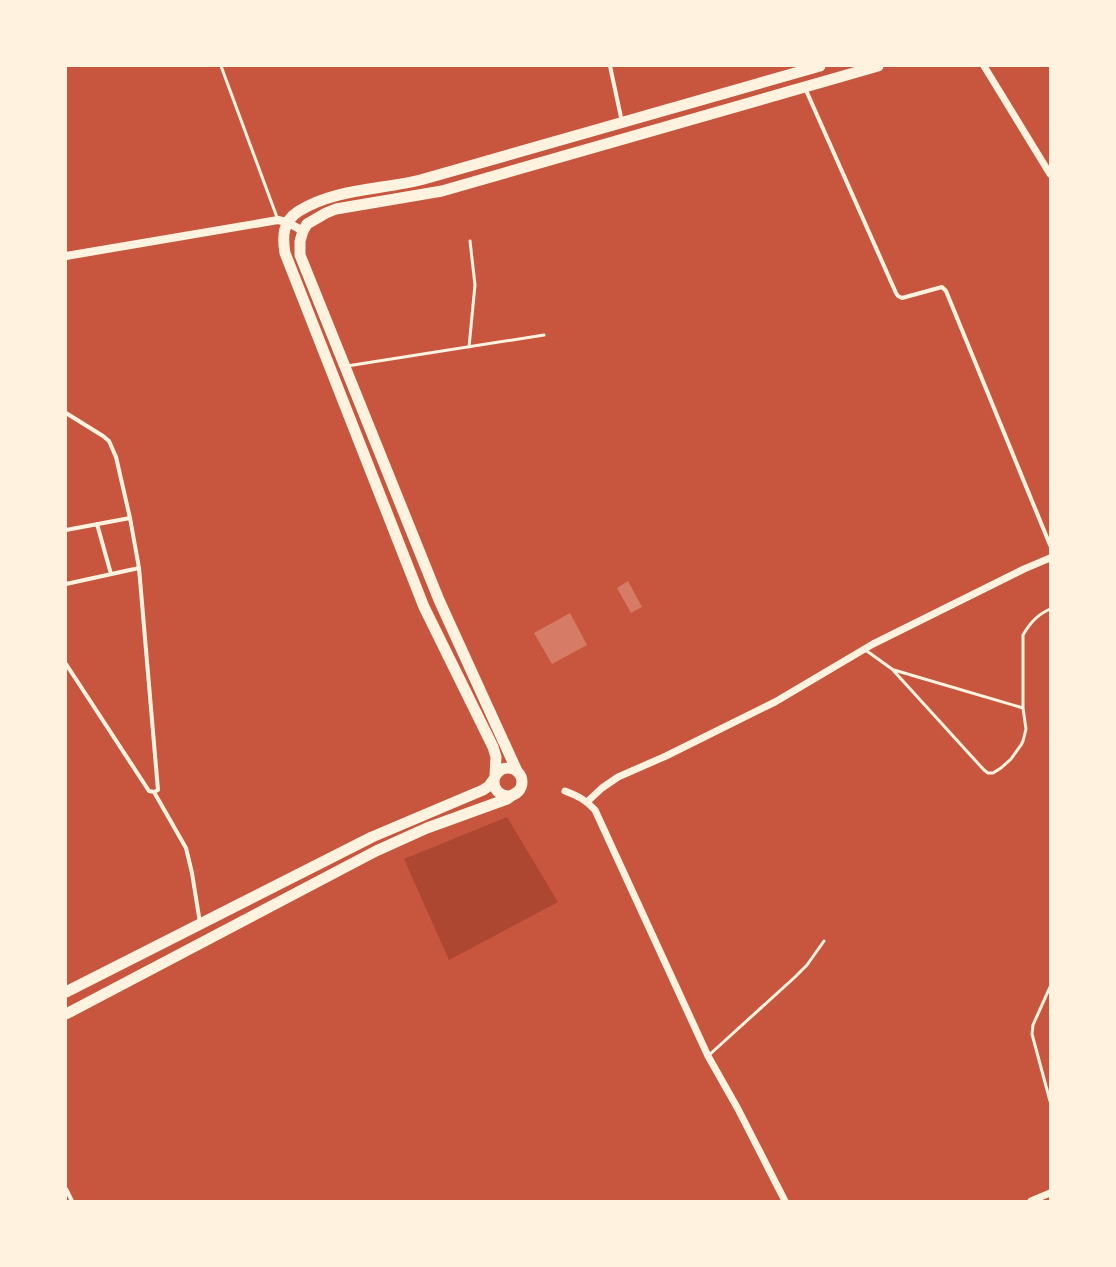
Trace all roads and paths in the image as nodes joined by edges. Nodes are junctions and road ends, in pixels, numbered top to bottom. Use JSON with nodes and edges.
{"nodes":[{"id":1,"x":221,"y":66,"type":"edge"},
{"id":2,"x":610,"y":66,"type":"edge"},
{"id":3,"x":820,"y":66,"type":"edge"},
{"id":4,"x":878,"y":66,"type":"edge"},
{"id":5,"x":984,"y":66,"type":"edge"},
{"id":6,"x":805,"y":88,"type":"junction"},
{"id":7,"x":622,"y":122,"type":"junction"},
{"id":8,"x":1050,"y":174,"type":"edge"},
{"id":9,"x":283,"y":221,"type":"junction"},
{"id":10,"x":303,"y":231,"type":"junction"},
{"id":11,"x":470,"y":241,"type":"dead end"},
{"id":12,"x":66,"y":256,"type":"edge"},
{"id":13,"x":544,"y":335,"type":"dead end"},
{"id":14,"x":470,"y":347,"type":"junction"},
{"id":15,"x":345,"y":366,"type":"junction"},
{"id":16,"x":66,"y":412,"type":"edge"},
{"id":17,"x":130,"y":518,"type":"junction"},
{"id":18,"x":97,"y":524,"type":"junction"},
{"id":19,"x":66,"y":530,"type":"edge"},
{"id":20,"x":1050,"y":545,"type":"edge"},
{"id":21,"x":1050,"y":558,"type":"edge"},
{"id":22,"x":139,"y":568,"type":"junction"},
{"id":23,"x":111,"y":574,"type":"junction"},
{"id":24,"x":66,"y":584,"type":"edge"},
{"id":25,"x":1050,"y":610,"type":"edge"},
{"id":26,"x":864,"y":649,"type":"junction"},
{"id":27,"x":66,"y":664,"type":"edge"},
{"id":28,"x":892,"y":669,"type":"junction"},
{"id":29,"x":1023,"y":708,"type":"junction"},
{"id":30,"x":517,"y":771,"type":"junction"},
{"id":31,"x":495,"y":778,"type":"junction"},
{"id":32,"x":565,"y":791,"type":"dead end"},
{"id":33,"x":154,"y":792,"type":"junction"},
{"id":34,"x":517,"y":792,"type":"junction"},
{"id":35,"x":587,"y":802,"type":"junction"},
{"id":36,"x":200,"y":923,"type":"junction"},
{"id":37,"x":824,"y":941,"type":"dead end"},
{"id":38,"x":1050,"y":987,"type":"edge"},
{"id":39,"x":66,"y":992,"type":"edge"},
{"id":40,"x":66,"y":1014,"type":"edge"},
{"id":41,"x":708,"y":1056,"type":"junction"},
{"id":42,"x":1050,"y":1101,"type":"edge"},
{"id":43,"x":66,"y":1189,"type":"edge"},
{"id":44,"x":1050,"y":1193,"type":"edge"},
{"id":45,"x":72,"y":1201,"type":"edge"},
{"id":46,"x":785,"y":1201,"type":"edge"},
{"id":47,"x":1031,"y":1201,"type":"edge"}],
"edges":[{"from":1,"to":9,"type":"lane"},
{"from":2,"to":7,"type":"street"},
{"from":3,"to":7,"type":"highway"},
{"from":4,"to":6,"type":"highway"},
{"from":5,"to":8,"type":"street"},
{"from":6,"to":10,"type":"highway"},
{"from":6,"to":20,"type":"street"},
{"from":7,"to":9,"type":"highway"},
{"from":9,"to":10,"type":"main road"},
{"from":9,"to":12,"type":"main road"},
{"from":9,"to":31,"type":"highway"},
{"from":10,"to":15,"type":"highway"},
{"from":11,"to":14,"type":"lane"},
{"from":13,"to":14,"type":"lane"},
{"from":14,"to":15,"type":"lane"},
{"from":15,"to":30,"type":"highway"},
{"from":16,"to":17,"type":"street"},
{"from":17,"to":18,"type":"street"},
{"from":17,"to":22,"type":"street"},
{"from":18,"to":19,"type":"street"},
{"from":18,"to":23,"type":"street"},
{"from":21,"to":26,"type":"street"},
{"from":22,"to":23,"type":"street"},
{"from":22,"to":33,"type":"street"},
{"from":23,"to":24,"type":"street"},
{"from":25,"to":29,"type":"lane"},
{"from":26,"to":28,"type":"lane"},
{"from":26,"to":35,"type":"street"},
{"from":27,"to":33,"type":"street"},
{"from":28,"to":29,"type":"lane"},
{"from":28,"to":29,"type":"lane"},
{"from":30,"to":31,"type":"highway"},
{"from":30,"to":34,"type":"highway"},
{"from":31,"to":34,"type":"highway"},
{"from":31,"to":36,"type":"highway"},
{"from":32,"to":35,"type":"street"},
{"from":33,"to":36,"type":"street"},
{"from":34,"to":40,"type":"highway"},
{"from":35,"to":41,"type":"street"},
{"from":36,"to":39,"type":"highway"},
{"from":37,"to":41,"type":"lane"},
{"from":38,"to":42,"type":"lane"},
{"from":41,"to":46,"type":"street"},
{"from":43,"to":45,"type":"street"},
{"from":44,"to":47,"type":"street"}]}
